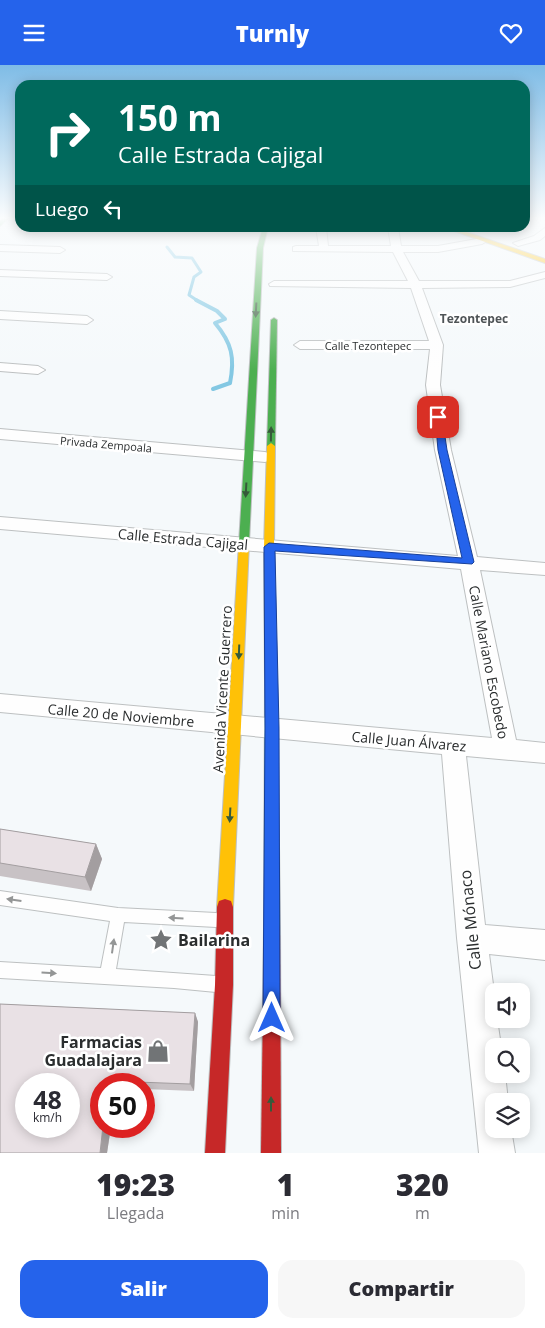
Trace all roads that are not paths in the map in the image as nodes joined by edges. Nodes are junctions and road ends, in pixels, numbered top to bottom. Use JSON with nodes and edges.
{"nodes":[{"id":1,"x":259,"y":269,"type":"edge"},
{"id":2,"x":406,"y":269,"type":"edge"},
{"id":3,"x":0,"y":273,"type":"edge"},
{"id":4,"x":545,"y":275,"type":"edge"},
{"id":5,"x":107,"y":277,"type":"dead end"},
{"id":6,"x":274,"y":284,"type":"dead end"},
{"id":7,"x":415,"y":284,"type":"junction"},
{"id":8,"x":274,"y":313,"type":"dead end"},
{"id":9,"x":0,"y":315,"type":"edge"},
{"id":10,"x":88,"y":320,"type":"dead end"},
{"id":11,"x":300,"y":345,"type":"dead end"},
{"id":12,"x":437,"y":345,"type":"junction"},
{"id":13,"x":0,"y":367,"type":"edge"},
{"id":14,"x":38,"y":370,"type":"dead end"},
{"id":15,"x":0,"y":435,"type":"edge"},
{"id":16,"x":248,"y":457,"type":"junction"},
{"id":17,"x":271,"y":457,"type":"junction"},
{"id":18,"x":0,"y":523,"type":"edge"},
{"id":19,"x":244,"y":545,"type":"junction"},
{"id":20,"x":269,"y":547,"type":"junction"},
{"id":21,"x":469,"y":562,"type":"junction"},
{"id":22,"x":545,"y":569,"type":"edge"},
{"id":23,"x":0,"y":703,"type":"edge"},
{"id":24,"x":236,"y":725,"type":"junction"},
{"id":25,"x":272,"y":728,"type":"junction"},
{"id":26,"x":453,"y":745,"type":"junction"},
{"id":27,"x":506,"y":750,"type":"junction"},
{"id":28,"x":545,"y":753,"type":"edge"},
{"id":29,"x":0,"y":898,"type":"edge"},
{"id":30,"x":118,"y":915,"type":"junction"},
{"id":31,"x":224,"y":920,"type":"junction"},
{"id":32,"x":472,"y":938,"type":"junction"},
{"id":33,"x":545,"y":945,"type":"edge"},
{"id":34,"x":0,"y":970,"type":"edge"},
{"id":35,"x":107,"y":977,"type":"junction"},
{"id":36,"x":224,"y":985,"type":"junction"},
{"id":37,"x":490,"y":1093,"type":"edge"},
{"id":38,"x":495,"y":1138,"type":"edge"},
{"id":39,"x":215,"y":1153,"type":"edge"},
{"id":40,"x":271,"y":1153,"type":"edge"},
{"id":41,"x":497,"y":1153,"type":"edge"}],
"edges":[{"from":1,"to":16,"type":"main road","name":"Avenida Vicente Guerrero","one_way":true},
{"from":2,"to":7,"type":"street","name":"Calle Mariano Escobedo"},
{"from":3,"to":5,"type":"street"},
{"from":4,"to":7,"type":"street"},
{"from":6,"to":7,"type":"street"},
{"from":7,"to":12,"type":"street","name":"Calle Mariano Escobedo"},
{"from":17,"to":8,"type":"main road","one_way":true},
{"from":9,"to":10,"type":"street"},
{"from":11,"to":12,"type":"street","name":"Calle Tezontepec"},
{"from":12,"to":21,"type":"street","name":"Calle Mariano Escobedo"},
{"from":13,"to":14,"type":"street"},
{"from":15,"to":16,"type":"street","name":"Privada Zempoala"},
{"from":16,"to":17,"type":"street","name":"Privada Zempoala"},
{"from":16,"to":19,"type":"main road","name":"Avenida Vicente Guerrero","one_way":true},
{"from":17,"to":20,"type":"main road"},
{"from":18,"to":19,"type":"street","name":"Calle Estrada Cajigal"},
{"from":19,"to":20,"type":"street","name":"Calle Estrada Cajigal"},
{"from":19,"to":24,"type":"main road","name":"Avenida Vicente Guerrero","one_way":true},
{"from":20,"to":21,"type":"street","name":"Calle Estrada Cajigal"},
{"from":20,"to":25,"type":"main road"},
{"from":21,"to":22,"type":"street","name":"Calle Estrada Cajigal"},
{"from":21,"to":27,"type":"street","name":"Calle Mariano Escobedo"},
{"from":23,"to":24,"type":"street","name":"Calle 20 de Noviembre"},
{"from":24,"to":25,"type":"street","name":"Calle 20 de Noviembre"},
{"from":24,"to":31,"type":"main road","name":"Avenida Vicente Guerrero","one_way":true},
{"from":25,"to":26,"type":"street","name":"Calle Juan Álvarez"},
{"from":40,"to":25,"type":"main road","one_way":true},
{"from":26,"to":27,"type":"street","name":"Calle Juan Álvarez"},
{"from":26,"to":32,"type":"street","name":"Calle Mónaco"},
{"from":27,"to":28,"type":"street","name":"Calle Juan Álvarez"},
{"from":30,"to":29,"type":"lane","one_way":true},
{"from":31,"to":30,"type":"lane","one_way":true},
{"from":35,"to":30,"type":"lane","one_way":true},
{"from":31,"to":36,"type":"main road","name":"Avenida Vicente Guerrero"},
{"from":32,"to":33,"type":"street"},
{"from":32,"to":37,"type":"street","name":"Calle Mónaco"},
{"from":34,"to":35,"type":"lane","one_way":true},
{"from":35,"to":36,"type":"lane"},
{"from":36,"to":39,"type":"main road","name":"Avenida Vicente Guerrero"},
{"from":38,"to":41,"type":"street","name":"Calle Mónaco"}]}
